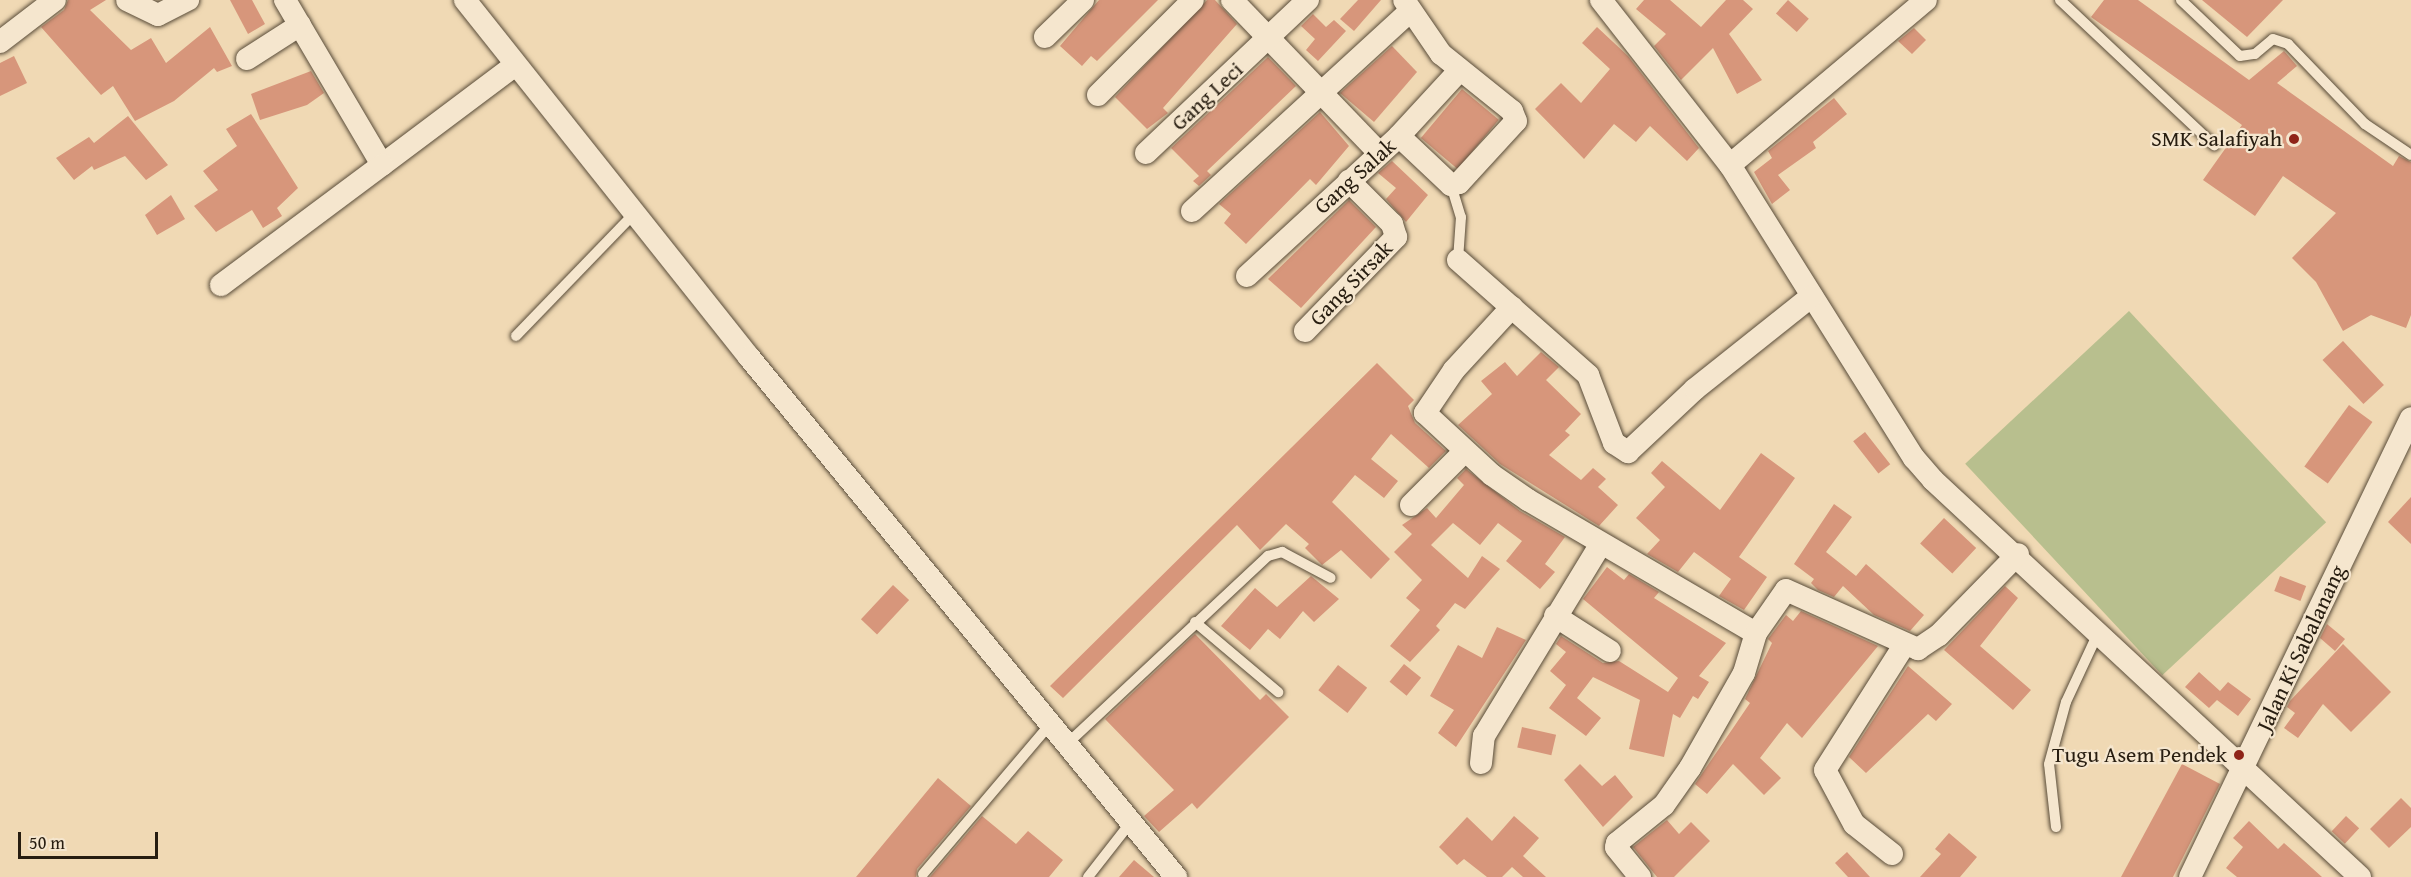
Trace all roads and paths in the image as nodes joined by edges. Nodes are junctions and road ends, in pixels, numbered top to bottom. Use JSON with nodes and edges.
{"nodes":[{"id":1,"x":55,"y":0,"type":"edge"},
{"id":2,"x":127,"y":0,"type":"edge"},
{"id":3,"x":188,"y":0,"type":"edge"},
{"id":4,"x":285,"y":0,"type":"edge"},
{"id":5,"x":465,"y":0,"type":"edge"},
{"id":6,"x":1083,"y":0,"type":"edge"},
{"id":7,"x":1194,"y":0,"type":"edge"},
{"id":8,"x":1232,"y":0,"type":"edge"},
{"id":9,"x":1308,"y":0,"type":"edge"},
{"id":10,"x":1601,"y":0,"type":"edge"},
{"id":11,"x":1926,"y":0,"type":"edge"},
{"id":12,"x":2060,"y":0,"type":"edge"},
{"id":13,"x":2181,"y":0,"type":"edge"},
{"id":14,"x":1406,"y":6,"type":"edge"},
{"id":15,"x":300,"y":25,"type":"junction"},
{"id":16,"x":1045,"y":37,"type":"dead end"},
{"id":17,"x":1268,"y":39,"type":"junction"},
{"id":18,"x":0,"y":42,"type":"edge"},
{"id":19,"x":247,"y":59,"type":"dead end"},
{"id":20,"x":515,"y":65,"type":"junction"},
{"id":21,"x":1458,"y":72,"type":"junction"},
{"id":22,"x":1323,"y":94,"type":"junction"},
{"id":23,"x":1098,"y":95,"type":"dead end"},
{"id":24,"x":1399,"y":136,"type":"junction"},
{"id":25,"x":2214,"y":145,"type":"dead end"},
{"id":26,"x":1146,"y":153,"type":"dead end"},
{"id":27,"x":1379,"y":153,"type":"junction"},
{"id":28,"x":2411,"y":155,"type":"edge"},
{"id":29,"x":382,"y":165,"type":"junction"},
{"id":30,"x":1730,"y":165,"type":"junction"},
{"id":31,"x":1349,"y":182,"type":"junction"},
{"id":32,"x":1451,"y":185,"type":"junction"},
{"id":33,"x":1192,"y":211,"type":"dead end"},
{"id":34,"x":633,"y":214,"type":"junction"},
{"id":35,"x":1458,"y":260,"type":"joint"},
{"id":36,"x":1247,"y":276,"type":"dead end"},
{"id":37,"x":221,"y":285,"type":"dead end"},
{"id":38,"x":1812,"y":296,"type":"junction"},
{"id":39,"x":1512,"y":307,"type":"junction"},
{"id":40,"x":1305,"y":331,"type":"dead end"},
{"id":41,"x":516,"y":336,"type":"dead end"},
{"id":42,"x":2411,"y":418,"type":"edge"},
{"id":43,"x":1465,"y":451,"type":"junction"},
{"id":44,"x":1411,"y":505,"type":"dead end"},
{"id":45,"x":1600,"y":545,"type":"junction"},
{"id":46,"x":2018,"y":554,"type":"junction"},
{"id":47,"x":1331,"y":578,"type":"dead end"},
{"id":48,"x":1556,"y":616,"type":"junction"},
{"id":49,"x":1195,"y":622,"type":"junction"},
{"id":50,"x":1756,"y":633,"type":"junction"},
{"id":51,"x":2098,"y":633,"type":"junction"},
{"id":52,"x":1905,"y":644,"type":"junction"},
{"id":53,"x":1610,"y":651,"type":"dead end"},
{"id":54,"x":1278,"y":692,"type":"dead end"},
{"id":55,"x":1052,"y":722,"type":"junction"},
{"id":56,"x":2202,"y":730,"type":"junction"},
{"id":57,"x":1068,"y":743,"type":"junction"},
{"id":58,"x":2254,"y":748,"type":"junction"},
{"id":59,"x":1481,"y":763,"type":"dead end"},
{"id":60,"x":2243,"y":772,"type":"junction"},
{"id":61,"x":1131,"y":822,"type":"junction"},
{"id":62,"x":2056,"y":827,"type":"dead end"},
{"id":63,"x":1892,"y":854,"type":"dead end"},
{"id":64,"x":923,"y":874,"type":"dead end"},
{"id":65,"x":1088,"y":877,"type":"edge"},
{"id":66,"x":1176,"y":877,"type":"edge"},
{"id":67,"x":1640,"y":877,"type":"edge"},
{"id":68,"x":2190,"y":877,"type":"edge"},
{"id":69,"x":2360,"y":877,"type":"edge"}],
"edges":[{"from":1,"to":18,"type":"street"},
{"from":2,"to":3,"type":"street"},
{"from":4,"to":15,"type":"street"},
{"from":5,"to":20,"type":"street"},
{"from":6,"to":16,"type":"street"},
{"from":7,"to":23,"type":"street"},
{"from":8,"to":17,"type":"street"},
{"from":9,"to":17,"type":"street","name":"Gang Leci"},
{"from":10,"to":30,"type":"street"},
{"from":11,"to":30,"type":"street"},
{"from":12,"to":25,"type":"lane"},
{"from":13,"to":28,"type":"lane"},
{"from":14,"to":21,"type":"street"},
{"from":14,"to":22,"type":"street"},
{"from":15,"to":19,"type":"street"},
{"from":15,"to":29,"type":"street"},
{"from":17,"to":22,"type":"street"},
{"from":17,"to":26,"type":"street","name":"Gang Leci"},
{"from":20,"to":29,"type":"street"},
{"from":20,"to":34,"type":"street"},
{"from":21,"to":24,"type":"street","name":"Gang Salak"},
{"from":21,"to":32,"type":"street"},
{"from":22,"to":27,"type":"street"},
{"from":22,"to":33,"type":"street"},
{"from":24,"to":27,"type":"street","name":"Gang Salak"},
{"from":24,"to":32,"type":"street"},
{"from":27,"to":31,"type":"street","name":"Gang Salak"},
{"from":29,"to":37,"type":"street"},
{"from":30,"to":38,"type":"street"},
{"from":31,"to":36,"type":"street","name":"Gang Salak"},
{"from":31,"to":40,"type":"street","name":"Gang Sirsak"},
{"from":32,"to":35,"type":"lane"},
{"from":34,"to":41,"type":"lane"},
{"from":34,"to":55,"type":"street"},
{"from":35,"to":39,"type":"street"},
{"from":38,"to":39,"type":"street"},
{"from":38,"to":46,"type":"street"},
{"from":39,"to":43,"type":"street"},
{"from":42,"to":58,"type":"street","name":"Jalan Ki Sabalanang"},
{"from":43,"to":44,"type":"street"},
{"from":43,"to":45,"type":"street"},
{"from":45,"to":48,"type":"street"},
{"from":45,"to":50,"type":"street"},
{"from":46,"to":51,"type":"street"},
{"from":46,"to":52,"type":"street"},
{"from":47,"to":49,"type":"lane"},
{"from":48,"to":53,"type":"street"},
{"from":48,"to":59,"type":"street"},
{"from":49,"to":54,"type":"lane"},
{"from":49,"to":57,"type":"lane"},
{"from":50,"to":52,"type":"street"},
{"from":50,"to":67,"type":"street"},
{"from":51,"to":56,"type":"street"},
{"from":51,"to":62,"type":"lane"},
{"from":52,"to":63,"type":"street"},
{"from":55,"to":57,"type":"street"},
{"from":55,"to":64,"type":"lane"},
{"from":56,"to":58,"type":"street"},
{"from":56,"to":60,"type":"street"},
{"from":57,"to":61,"type":"street"},
{"from":58,"to":60,"type":"street","name":"Jalan Ki Sabalanang"},
{"from":60,"to":68,"type":"street","name":"Jalan Ki Sabalanang"},
{"from":60,"to":69,"type":"street"},
{"from":61,"to":65,"type":"lane"},
{"from":61,"to":66,"type":"street"}]}
